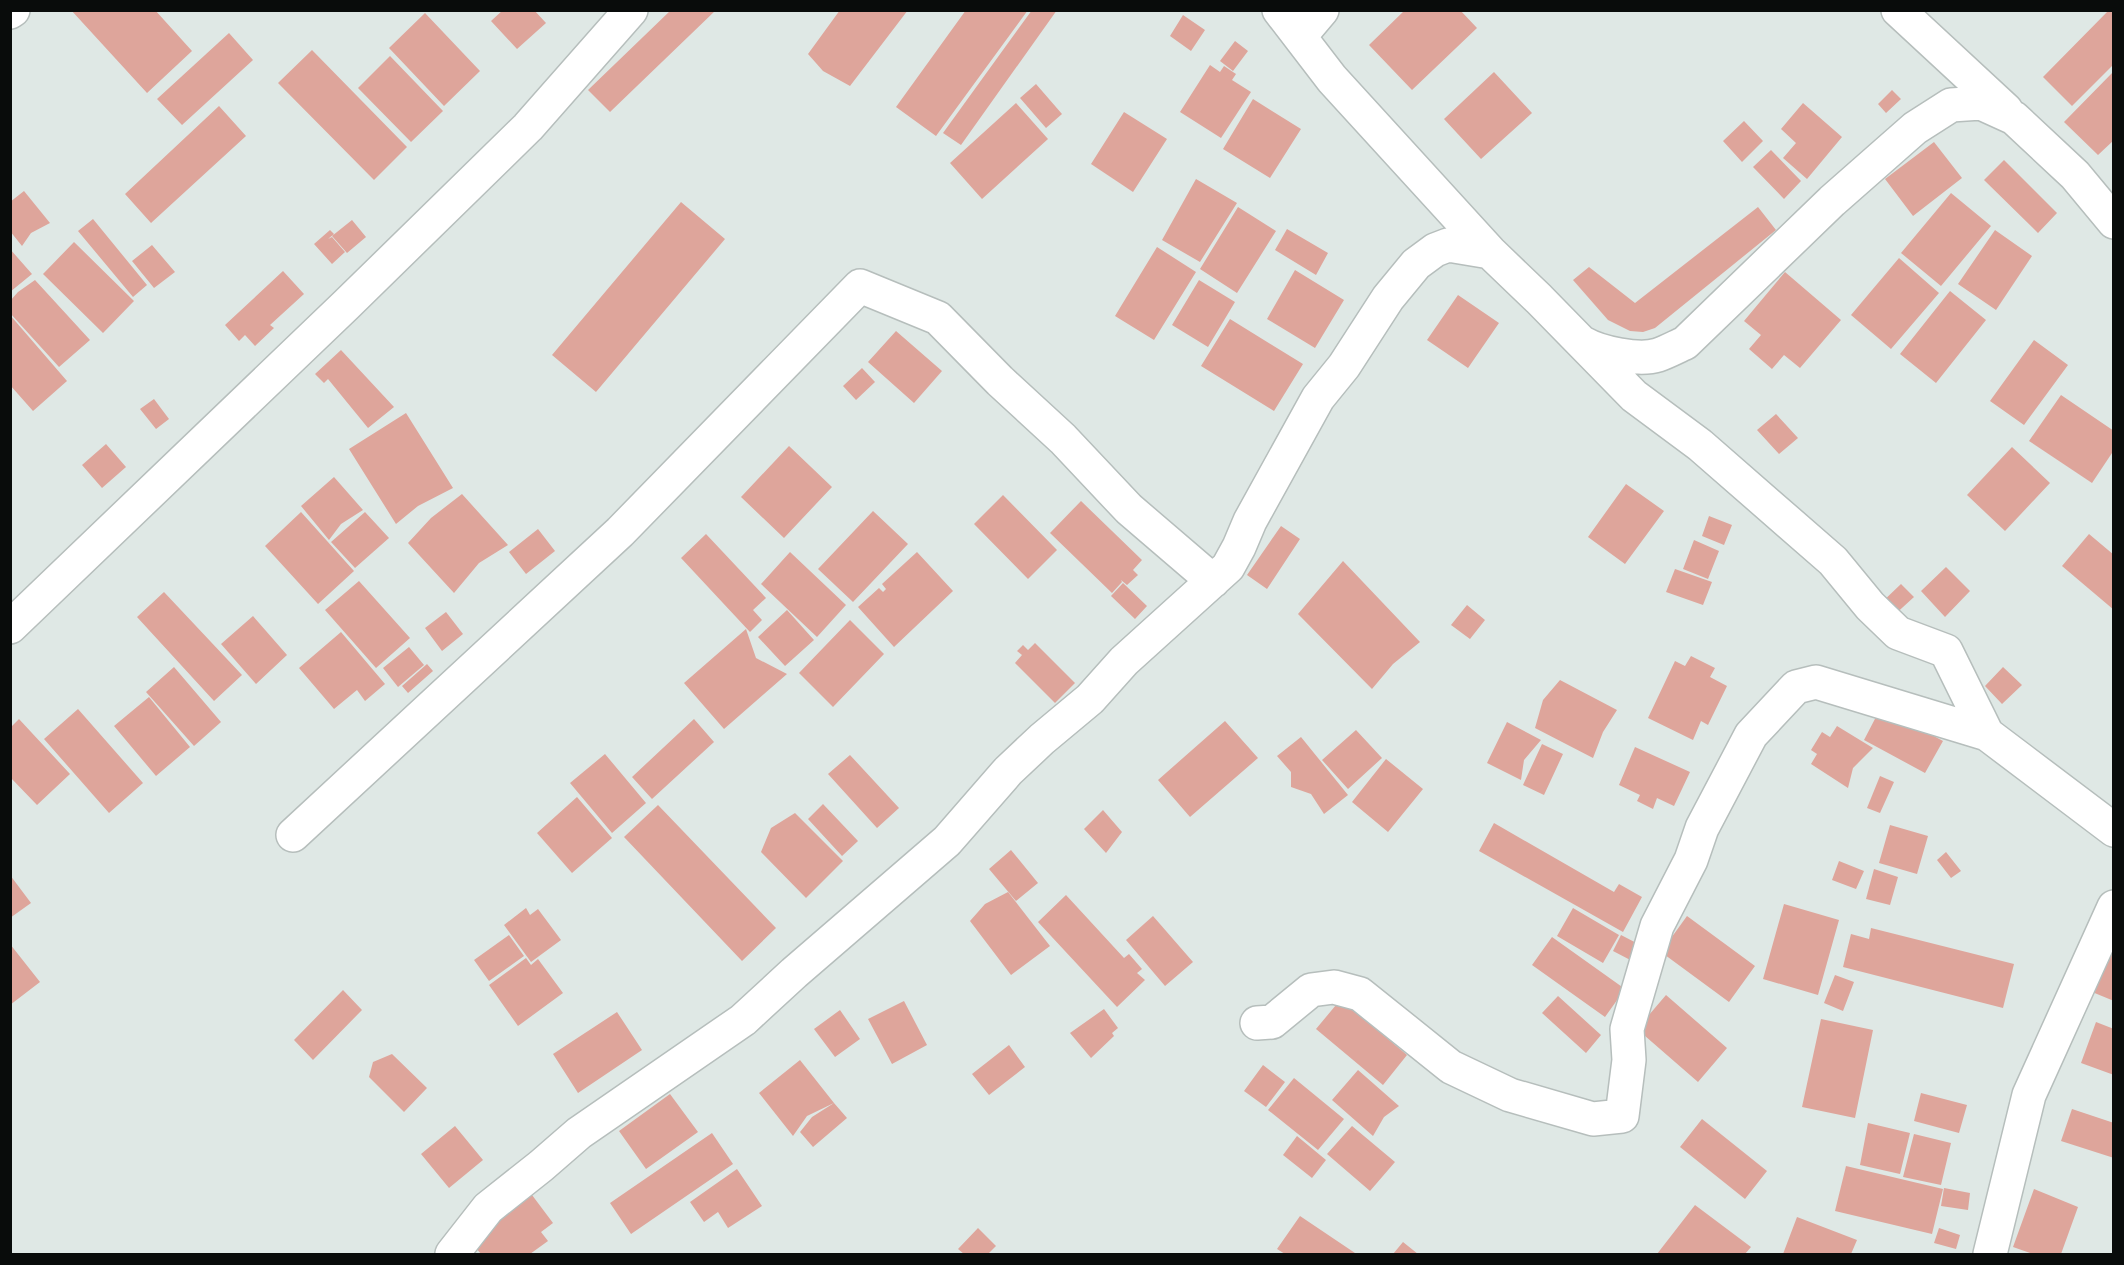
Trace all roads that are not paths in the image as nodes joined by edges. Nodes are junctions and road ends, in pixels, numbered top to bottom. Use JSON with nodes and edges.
{"nodes":[{"id":1,"x":631,"y":10,"type":"edge"},
{"id":2,"x":1280,"y":10,"type":"edge"},
{"id":3,"x":1322,"y":10,"type":"edge"},
{"id":4,"x":1898,"y":10,"type":"edge"},
{"id":5,"x":1300,"y":36,"type":"junction"},
{"id":6,"x":2014,"y":118,"type":"junction"},
{"id":7,"x":2114,"y":222,"type":"edge"},
{"id":8,"x":1490,"y":252,"type":"junction"},
{"id":9,"x":1579,"y":340,"type":"junction"},
{"id":10,"x":1213,"y":581,"type":"junction"},
{"id":11,"x":10,"y":627,"type":"edge"},
{"id":12,"x":1987,"y":734,"type":"junction"},
{"id":13,"x":2114,"y":831,"type":"edge"},
{"id":14,"x":293,"y":835,"type":"dead end"},
{"id":15,"x":2114,"y":907,"type":"edge"},
{"id":16,"x":1257,"y":1023,"type":"dead end"},
{"id":17,"x":452,"y":1254,"type":"edge"},
{"id":18,"x":1990,"y":1254,"type":"edge"}],
"edges":[{"from":1,"to":11,"type":"street"},
{"from":2,"to":5,"type":"street"},
{"from":3,"to":5,"type":"street"},
{"from":4,"to":6,"type":"street"},
{"from":5,"to":8,"type":"street"},
{"from":6,"to":7,"type":"street"},
{"from":6,"to":9,"type":"street"},
{"from":8,"to":9,"type":"street"},
{"from":8,"to":10,"type":"street"},
{"from":9,"to":12,"type":"street"},
{"from":10,"to":14,"type":"street"},
{"from":10,"to":17,"type":"street"},
{"from":12,"to":13,"type":"street"},
{"from":12,"to":16,"type":"street"},
{"from":15,"to":18,"type":"street"}]}
